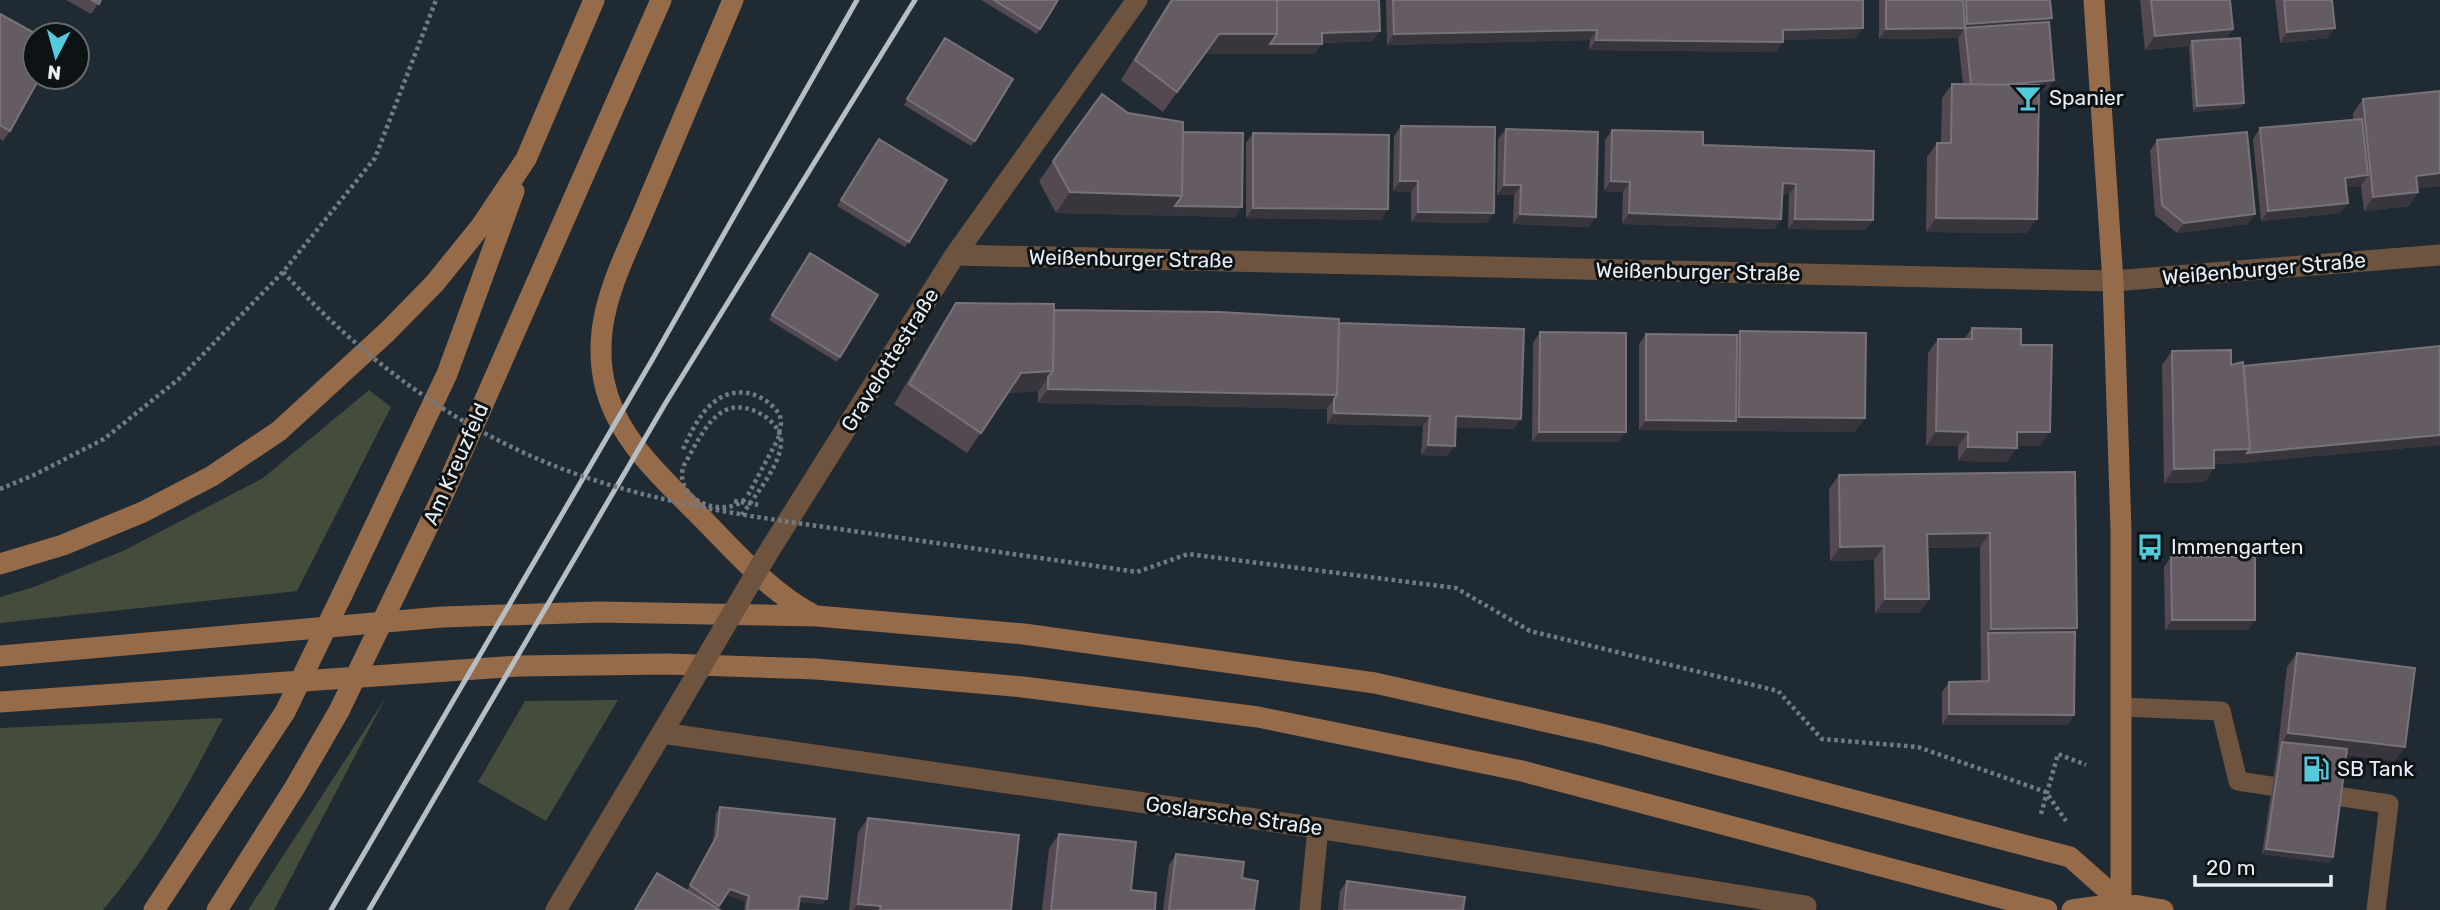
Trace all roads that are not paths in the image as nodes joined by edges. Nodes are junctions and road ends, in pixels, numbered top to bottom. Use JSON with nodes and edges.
{"nodes":[{"id":1,"x":594,"y":0,"type":"edge"},
{"id":2,"x":661,"y":0,"type":"edge"},
{"id":3,"x":733,"y":0,"type":"edge"},
{"id":4,"x":1137,"y":0,"type":"edge"},
{"id":5,"x":2094,"y":0,"type":"edge"},
{"id":6,"x":526,"y":159,"type":"junction"},
{"id":7,"x":955,"y":255,"type":"junction"},
{"id":8,"x":2440,"y":255,"type":"edge"},
{"id":9,"x":2113,"y":281,"type":"junction"},
{"id":10,"x":0,"y":564,"type":"edge"},
{"id":11,"x":817,"y":616,"type":"junction"},
{"id":12,"x":0,"y":656,"type":"edge"},
{"id":13,"x":0,"y":702,"type":"edge"},
{"id":14,"x":2121,"y":707,"type":"junction"},
{"id":15,"x":662,"y":733,"type":"junction"},
{"id":16,"x":1318,"y":828,"type":"junction"},
{"id":17,"x":1806,"y":906,"type":"dead end"},
{"id":18,"x":2122,"y":907,"type":"edge"},
{"id":19,"x":154,"y":910,"type":"edge"},
{"id":20,"x":217,"y":910,"type":"edge"},
{"id":21,"x":556,"y":910,"type":"edge"},
{"id":22,"x":1310,"y":910,"type":"edge"},
{"id":23,"x":2047,"y":910,"type":"edge"},
{"id":24,"x":2072,"y":910,"type":"edge"},
{"id":25,"x":2163,"y":910,"type":"edge"},
{"id":26,"x":2376,"y":910,"type":"edge"}],
"edges":[{"from":1,"to":6,"type":"main road"},
{"from":2,"to":20,"type":"main road","name":"Am Kreuzfeld","bridge":true},
{"from":3,"to":11,"type":"main road"},
{"from":4,"to":7,"type":"street","name":"Gravelottestraße"},
{"from":5,"to":9,"type":"main road"},
{"from":6,"to":10,"type":"main road"},
{"from":6,"to":19,"type":"main road","bridge":true},
{"from":7,"to":9,"type":"street","name":"Weißenburger Straße"},
{"from":7,"to":15,"type":"street","name":"Gravelottestraße","bridge":true},
{"from":8,"to":9,"type":"street","name":"Weißenburger Straße"},
{"from":9,"to":14,"type":"main road"},
{"from":11,"to":12,"type":"main road"},
{"from":11,"to":18,"type":"main road"},
{"from":13,"to":23,"type":"main road"},
{"from":14,"to":18,"type":"main road"},
{"from":14,"to":26,"type":"lane"},
{"from":15,"to":16,"type":"street","name":"Goslarsche Straße"},
{"from":15,"to":21,"type":"street","name":"Gravelottestraße"},
{"from":16,"to":17,"type":"street","name":"Goslarsche Straße"},
{"from":16,"to":22,"type":"street"},
{"from":18,"to":24,"type":"main road"},
{"from":18,"to":25,"type":"main road"}]}
